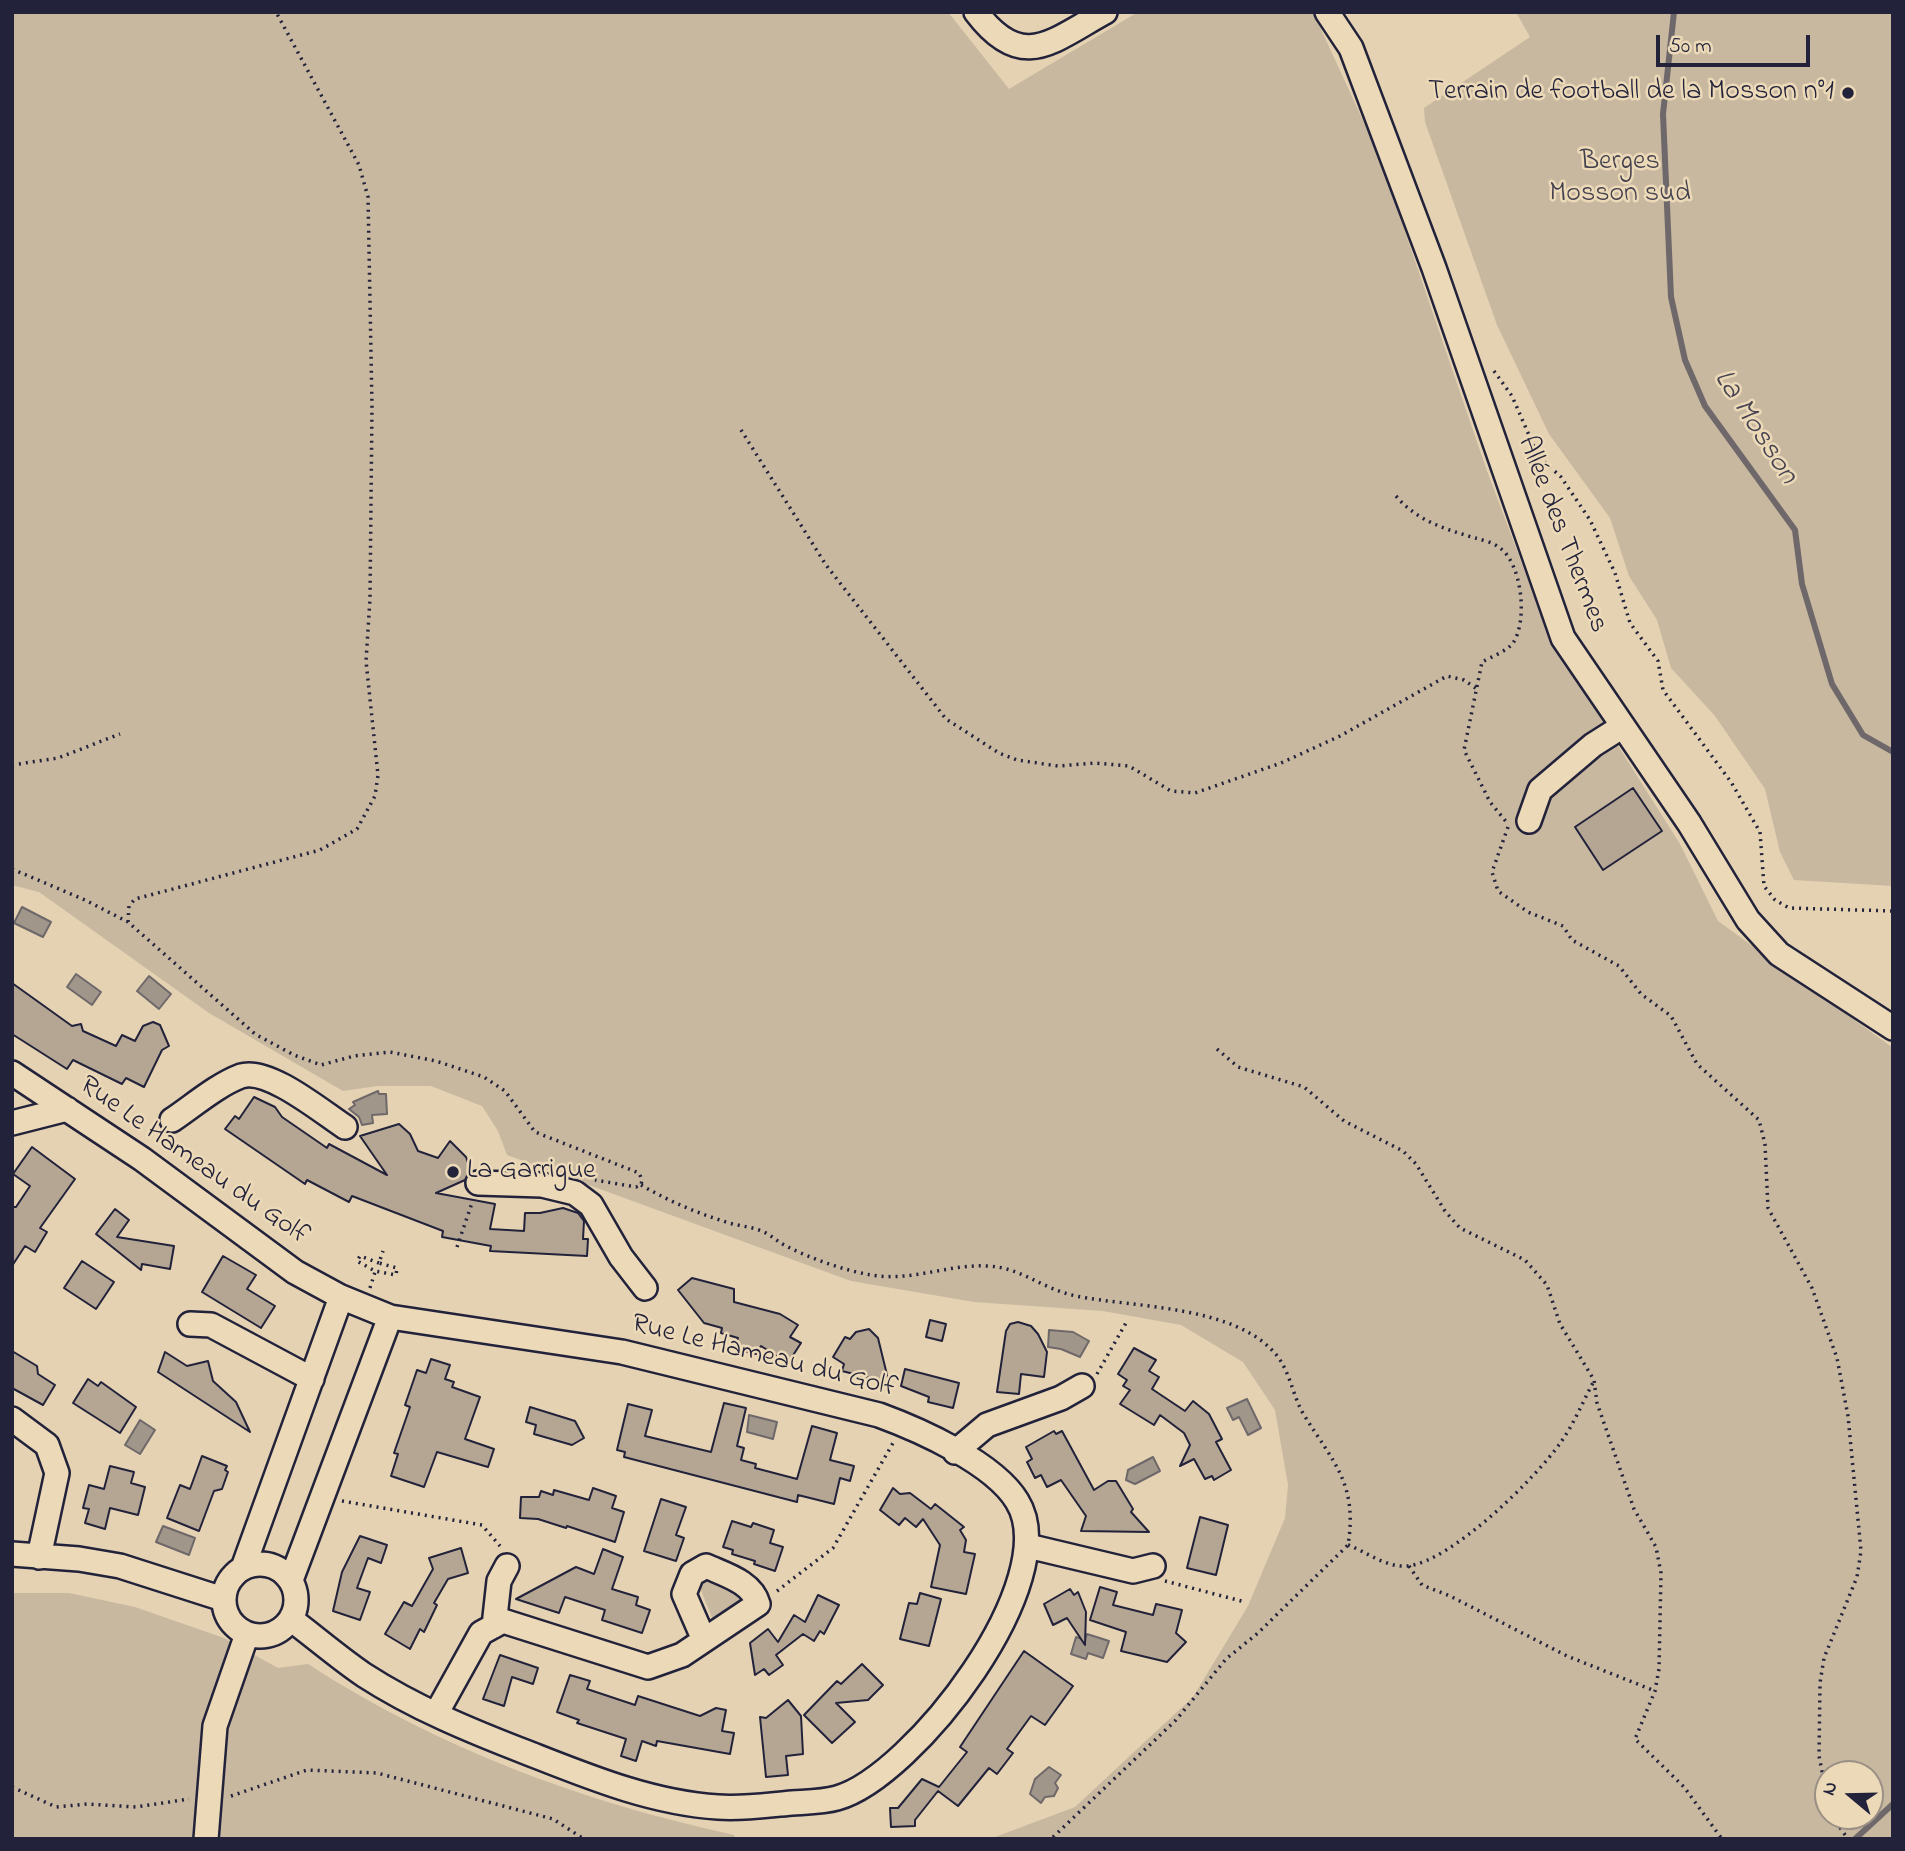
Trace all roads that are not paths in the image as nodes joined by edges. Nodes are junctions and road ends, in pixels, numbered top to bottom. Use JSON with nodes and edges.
{"nodes":[{"id":1,"x":976,"y":12,"type":"edge"},
{"id":2,"x":1105,"y":12,"type":"edge"},
{"id":3,"x":1327,"y":12,"type":"edge"},
{"id":4,"x":1623,"y":726,"type":"junction"},
{"id":5,"x":1519,"y":823,"type":"road end"},
{"id":6,"x":1893,"y":1028,"type":"edge"},
{"id":7,"x":12,"y":1073,"type":"edge"},
{"id":8,"x":67,"y":1109,"type":"junction"},
{"id":9,"x":172,"y":1119,"type":"dead end"},
{"id":10,"x":12,"y":1123,"type":"edge"},
{"id":11,"x":345,"y":1127,"type":"dead end"},
{"id":12,"x":478,"y":1184,"type":"road end"},
{"id":13,"x":645,"y":1288,"type":"dead end"},
{"id":14,"x":341,"y":1297,"type":"junction"},
{"id":15,"x":390,"y":1317,"type":"junction"},
{"id":16,"x":190,"y":1324,"type":"dead end"},
{"id":17,"x":312,"y":1379,"type":"junction"},
{"id":18,"x":1082,"y":1387,"type":"road end"},
{"id":19,"x":12,"y":1419,"type":"edge"},
{"id":20,"x":956,"y":1452,"type":"junction"},
{"id":21,"x":1028,"y":1546,"type":"junction"},
{"id":22,"x":12,"y":1554,"type":"edge"},
{"id":23,"x":39,"y":1557,"type":"junction"},
{"id":24,"x":507,"y":1566,"type":"road end"},
{"id":25,"x":1153,"y":1566,"type":"road end"},
{"id":26,"x":243,"y":1568,"type":"junction"},
{"id":27,"x":291,"y":1580,"type":"junction"},
{"id":28,"x":223,"y":1599,"type":"junction"},
{"id":29,"x":292,"y":1620,"type":"junction"},
{"id":30,"x":494,"y":1626,"type":"junction"},
{"id":31,"x":247,"y":1634,"type":"junction"},
{"id":32,"x":704,"y":1640,"type":"junction"},
{"id":33,"x":436,"y":1714,"type":"junction"},
{"id":34,"x":206,"y":1839,"type":"edge"}],
"edges":[{"from":1,"to":2,"type":"street"},
{"from":3,"to":4,"type":"street","name":"Allée des Thermes"},
{"from":4,"to":5,"type":"street"},
{"from":4,"to":6,"type":"street","name":"Allée des Thermes"},
{"from":7,"to":8,"type":"street","name":"Rue Le Hameau du Golf"},
{"from":8,"to":10,"type":"street"},
{"from":8,"to":14,"type":"street","name":"Rue Le Hameau du Golf"},
{"from":9,"to":11,"type":"street"},
{"from":12,"to":13,"type":"street"},
{"from":14,"to":15,"type":"street","name":"Rue Le Hameau du Golf"},
{"from":14,"to":17,"type":"street"},
{"from":15,"to":20,"type":"street","name":"Rue Le Hameau du Golf"},
{"from":15,"to":27,"type":"street"},
{"from":16,"to":17,"type":"street"},
{"from":17,"to":26,"type":"street"},
{"from":18,"to":20,"type":"street"},
{"from":19,"to":23,"type":"street"},
{"from":20,"to":21,"type":"street","name":"Rue Le Hameau du Golf"},
{"from":21,"to":25,"type":"street"},
{"from":21,"to":33,"type":"street","name":"Rue Le Hameau du Golf"},
{"from":22,"to":23,"type":"street"},
{"from":23,"to":28,"type":"street"},
{"from":24,"to":30,"type":"street"},
{"from":26,"to":27,"type":"street"},
{"from":26,"to":28,"type":"street"},
{"from":27,"to":29,"type":"street"},
{"from":28,"to":31,"type":"street"},
{"from":29,"to":31,"type":"street"},
{"from":29,"to":33,"type":"street","name":"Rue Le Hameau du Golf"},
{"from":30,"to":32,"type":"street"},
{"from":30,"to":33,"type":"street"},
{"from":31,"to":34,"type":"street"},
{"from":32,"to":32,"type":"street"}]}
